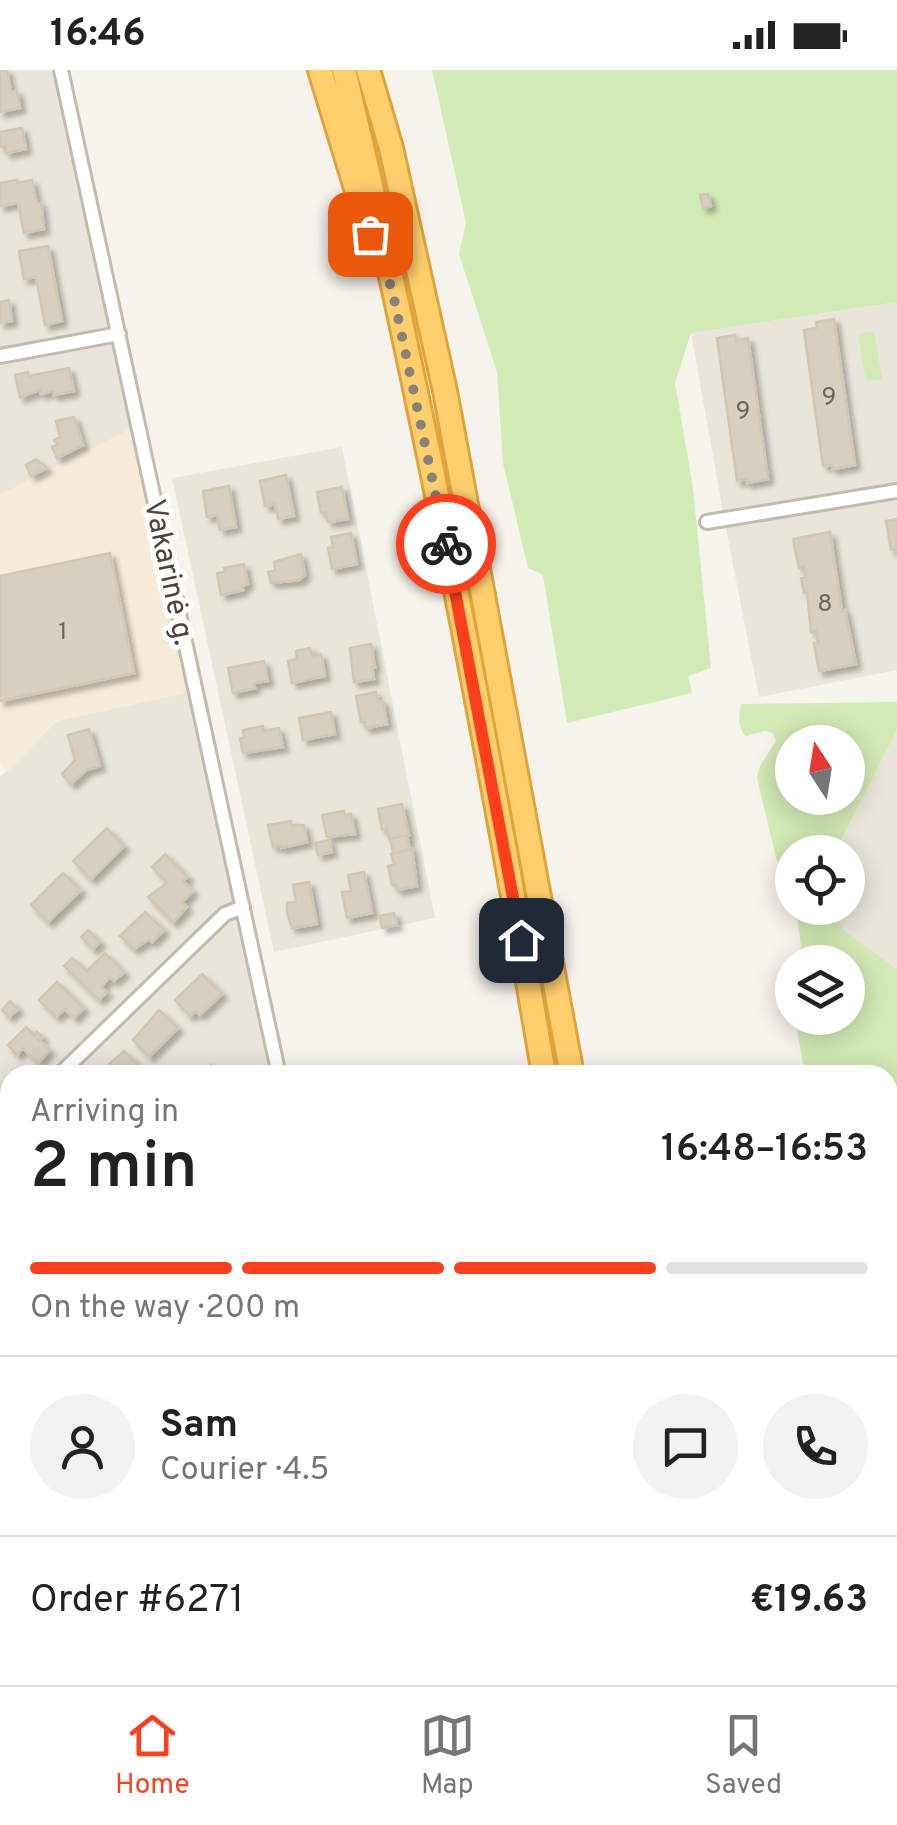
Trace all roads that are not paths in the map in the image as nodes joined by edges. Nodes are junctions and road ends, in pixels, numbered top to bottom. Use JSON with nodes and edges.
{"nodes":[{"id":1,"x":61,"y":70,"type":"edge"},
{"id":2,"x":320,"y":70,"type":"edge"},
{"id":3,"x":344,"y":70,"type":"edge"},
{"id":4,"x":368,"y":70,"type":"edge"},
{"id":5,"x":383,"y":70,"type":"edge"},
{"id":6,"x":390,"y":148,"type":"junction"},
{"id":7,"x":392,"y":289,"type":"junction"},
{"id":8,"x":119,"y":334,"type":"junction"},
{"id":9,"x":0,"y":356,"type":"edge"},
{"id":10,"x":897,"y":491,"type":"edge"},
{"id":11,"x":707,"y":522,"type":"dead end"},
{"id":12,"x":243,"y":906,"type":"junction"},
{"id":13,"x":69,"y":1065,"type":"edge"},
{"id":14,"x":277,"y":1065,"type":"edge"},
{"id":15,"x":542,"y":1065,"type":"edge"},
{"id":16,"x":570,"y":1065,"type":"edge"}],
"edges":[{"from":1,"to":8,"type":"street","name":"Vakarinė g."},
{"from":2,"to":7,"type":"highway"},
{"from":3,"to":7,"type":"highway"},
{"from":4,"to":6,"type":"highway"},
{"from":5,"to":6,"type":"highway"},
{"from":6,"to":16,"type":"highway"},
{"from":7,"to":15,"type":"highway"},
{"from":8,"to":9,"type":"street"},
{"from":8,"to":12,"type":"street","name":"Vakarinė g."},
{"from":10,"to":11,"type":"street"},
{"from":12,"to":13,"type":"street"},
{"from":12,"to":14,"type":"street","name":"Vakarinė g."}]}
